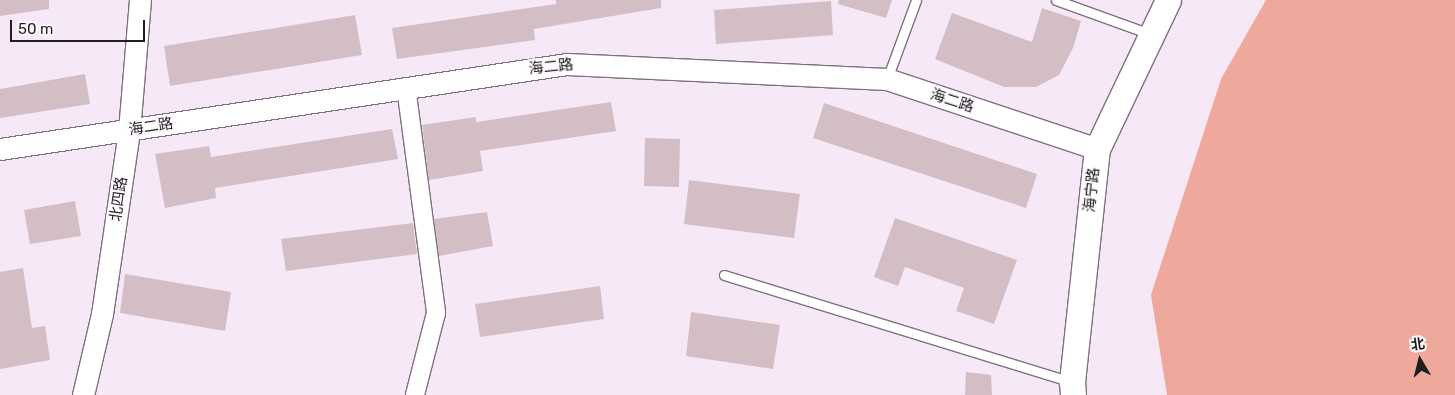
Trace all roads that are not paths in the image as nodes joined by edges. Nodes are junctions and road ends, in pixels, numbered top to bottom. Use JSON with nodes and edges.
{"nodes":[{"id":1,"x":140,"y":0,"type":"edge"},
{"id":2,"x":916,"y":0,"type":"edge"},
{"id":3,"x":1056,"y":0,"type":"edge"},
{"id":4,"x":1168,"y":0,"type":"edge"},
{"id":5,"x":1151,"y":34,"type":"junction"},
{"id":6,"x":886,"y":79,"type":"junction"},
{"id":7,"x":406,"y":87,"type":"junction"},
{"id":8,"x":129,"y":130,"type":"junction"},
{"id":9,"x":0,"y":149,"type":"edge"},
{"id":10,"x":1097,"y":149,"type":"junction"},
{"id":11,"x":724,"y":275,"type":"dead end"},
{"id":12,"x":1072,"y":388,"type":"edge"},
{"id":13,"x":83,"y":395,"type":"edge"},
{"id":14,"x":415,"y":395,"type":"edge"}],
"edges":[{"from":1,"to":8,"type":"street","name":"北四路"},
{"from":2,"to":6,"type":"lane"},
{"from":3,"to":5,"type":"lane"},
{"from":4,"to":5,"type":"main road","name":"海宁路"},
{"from":5,"to":10,"type":"main road","name":"海宁路"},
{"from":6,"to":7,"type":"street","name":"海二路"},
{"from":6,"to":10,"type":"street","name":"海二路"},
{"from":7,"to":8,"type":"street","name":"海二路"},
{"from":7,"to":14,"type":"street"},
{"from":8,"to":9,"type":"street","name":"海二路"},
{"from":8,"to":13,"type":"street","name":"北四路"},
{"from":10,"to":12,"type":"main road","name":"海宁路"},
{"from":11,"to":12,"type":"lane"}]}
